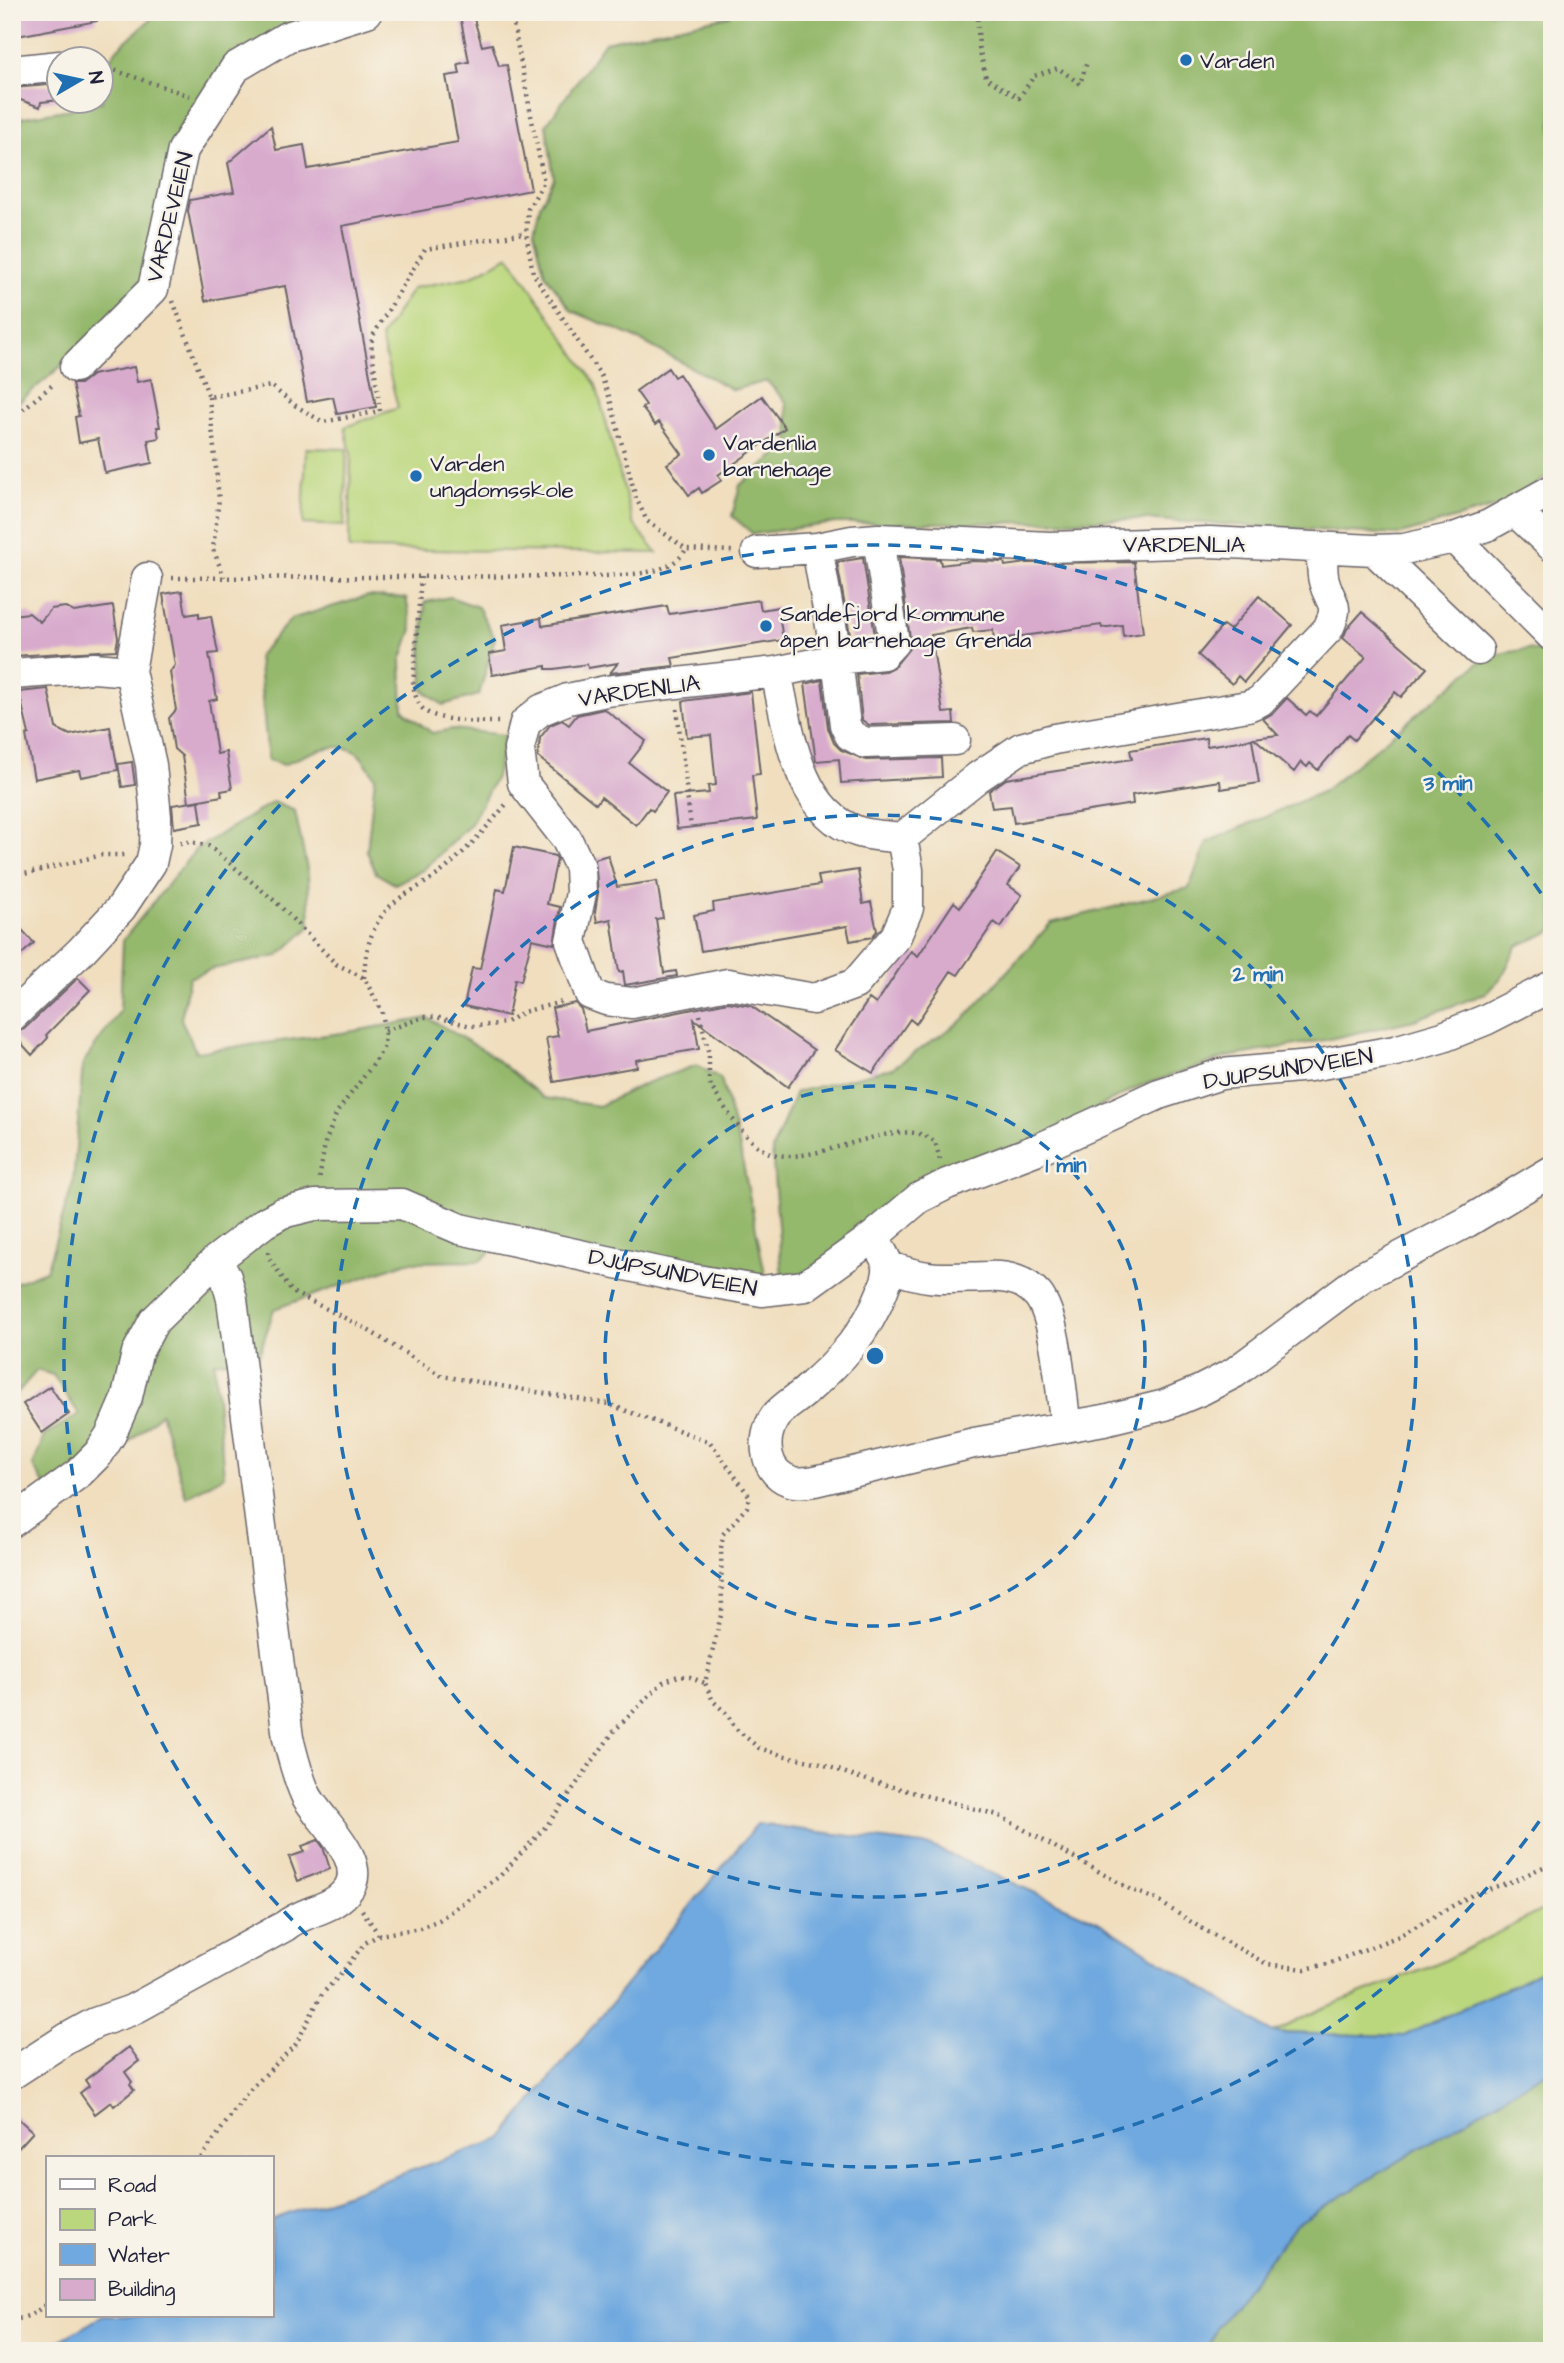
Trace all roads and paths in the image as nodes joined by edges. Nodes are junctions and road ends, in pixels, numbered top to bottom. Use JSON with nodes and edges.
{"nodes":[{"id":1,"x":367,"y":12,"type":"edge"},
{"id":2,"x":511,"y":12,"type":"edge"},
{"id":3,"x":977,"y":12,"type":"edge"},
{"id":4,"x":1087,"y":62,"type":"dead end"},
{"id":5,"x":46,"y":67,"type":"edge"},
{"id":6,"x":12,"y":71,"type":"edge"},
{"id":7,"x":116,"y":71,"type":"edge"},
{"id":8,"x":212,"y":105,"type":"junction"},
{"id":9,"x":526,"y":233,"type":"junction"},
{"id":10,"x":153,"y":289,"type":"junction"},
{"id":11,"x":75,"y":367,"type":"joint"},
{"id":12,"x":209,"y":397,"type":"junction"},
{"id":13,"x":12,"y":418,"type":"edge"},
{"id":14,"x":1552,"y":490,"type":"edge"},
{"id":15,"x":1515,"y":511,"type":"junction"},
{"id":16,"x":1454,"y":538,"type":"junction"},
{"id":17,"x":878,"y":539,"type":"junction"},
{"id":18,"x":1552,"y":546,"type":"edge"},
{"id":19,"x":1322,"y":547,"type":"junction"},
{"id":20,"x":817,"y":548,"type":"junction"},
{"id":21,"x":686,"y":549,"type":"junction"},
{"id":22,"x":1374,"y":550,"type":"junction"},
{"id":23,"x":757,"y":552,"type":"joint"},
{"id":24,"x":421,"y":577,"type":"junction"},
{"id":25,"x":147,"y":578,"type":"joint"},
{"id":26,"x":223,"y":578,"type":"junction"},
{"id":27,"x":1552,"y":636,"type":"edge"},
{"id":28,"x":1478,"y":650,"type":"dead end"},
{"id":29,"x":836,"y":659,"type":"junction"},
{"id":30,"x":130,"y":671,"type":"junction"},
{"id":31,"x":776,"y":672,"type":"junction"},
{"id":32,"x":12,"y":674,"type":"edge"},
{"id":33,"x":675,"y":684,"type":"junction"},
{"id":34,"x":525,"y":723,"type":"junction"},
{"id":35,"x":955,"y":740,"type":"dead end"},
{"id":36,"x":523,"y":783,"type":"junction"},
{"id":37,"x":691,"y":828,"type":"dead end"},
{"id":38,"x":902,"y":838,"type":"junction"},
{"id":39,"x":153,"y":854,"type":"junction"},
{"id":40,"x":12,"y":877,"type":"edge"},
{"id":41,"x":364,"y":978,"type":"junction"},
{"id":42,"x":1552,"y":986,"type":"edge"},
{"id":43,"x":695,"y":990,"type":"junction"},
{"id":44,"x":590,"y":995,"type":"junction"},
{"id":45,"x":12,"y":1017,"type":"edge"},
{"id":46,"x":385,"y":1031,"type":"junction"},
{"id":47,"x":1552,"y":1171,"type":"edge"},
{"id":48,"x":947,"y":1184,"type":"junction"},
{"id":49,"x":315,"y":1205,"type":"junction"},
{"id":50,"x":264,"y":1223,"type":"junction"},
{"id":51,"x":873,"y":1237,"type":"junction"},
{"id":52,"x":216,"y":1260,"type":"junction"},
{"id":53,"x":888,"y":1266,"type":"junction"},
{"id":54,"x":1066,"y":1427,"type":"junction"},
{"id":55,"x":12,"y":1522,"type":"edge"},
{"id":56,"x":705,"y":1683,"type":"junction"},
{"id":57,"x":1552,"y":1863,"type":"edge"},
{"id":58,"x":12,"y":2074,"type":"edge"},
{"id":59,"x":202,"y":2156,"type":"edge"},
{"id":60,"x":46,"y":2305,"type":"edge"},
{"id":61,"x":12,"y":2321,"type":"edge"}],
"edges":[{"from":1,"to":8,"type":"street","name":"VARDEVEIEN"},
{"from":2,"to":9,"type":"path"},
{"from":3,"to":4,"type":"path"},
{"from":5,"to":6,"type":"street"},
{"from":7,"to":8,"type":"path"},
{"from":8,"to":10,"type":"street","name":"VARDEVEIEN"},
{"from":9,"to":12,"type":"path"},
{"from":9,"to":21,"type":"path"},
{"from":10,"to":11,"type":"street","name":"VARDEVEIEN"},
{"from":10,"to":12,"type":"path"},
{"from":11,"to":13,"type":"path"},
{"from":12,"to":26,"type":"path"},
{"from":14,"to":15,"type":"street","name":"VARDENLIA"},
{"from":15,"to":16,"type":"street","name":"VARDENLIA"},
{"from":15,"to":18,"type":"street"},
{"from":16,"to":22,"type":"street","name":"VARDENLIA"},
{"from":16,"to":27,"type":"street"},
{"from":17,"to":19,"type":"street","name":"VARDENLIA"},
{"from":17,"to":20,"type":"street","name":"VARDENLIA"},
{"from":17,"to":29,"type":"street","name":"VARDENLIA"},
{"from":19,"to":22,"type":"street","name":"VARDENLIA"},
{"from":19,"to":38,"type":"street"},
{"from":20,"to":23,"type":"street","name":"VARDENLIA"},
{"from":20,"to":29,"type":"street"},
{"from":21,"to":23,"type":"path"},
{"from":21,"to":24,"type":"path"},
{"from":22,"to":28,"type":"street"},
{"from":24,"to":26,"type":"path"},
{"from":24,"to":34,"type":"path"},
{"from":25,"to":26,"type":"path"},
{"from":25,"to":30,"type":"street"},
{"from":29,"to":31,"type":"street","name":"VARDENLIA"},
{"from":29,"to":35,"type":"street"},
{"from":30,"to":32,"type":"street"},
{"from":30,"to":39,"type":"street"},
{"from":31,"to":33,"type":"street","name":"VARDENLIA"},
{"from":31,"to":38,"type":"street"},
{"from":33,"to":34,"type":"street","name":"VARDENLIA"},
{"from":33,"to":37,"type":"path"},
{"from":34,"to":36,"type":"street"},
{"from":36,"to":41,"type":"path"},
{"from":36,"to":44,"type":"street"},
{"from":38,"to":43,"type":"street"},
{"from":39,"to":40,"type":"path"},
{"from":39,"to":41,"type":"path"},
{"from":39,"to":45,"type":"street"},
{"from":41,"to":46,"type":"path"},
{"from":42,"to":48,"type":"street","name":"DJUPSUNDVEIEN"},
{"from":43,"to":44,"type":"street"},
{"from":43,"to":48,"type":"path"},
{"from":44,"to":46,"type":"path"},
{"from":46,"to":49,"type":"path"},
{"from":47,"to":54,"type":"street"},
{"from":48,"to":51,"type":"street","name":"DJUPSUNDVEIEN"},
{"from":49,"to":50,"type":"street","name":"DJUPSUNDVEIEN"},
{"from":49,"to":51,"type":"street","name":"DJUPSUNDVEIEN"},
{"from":50,"to":52,"type":"street","name":"DJUPSUNDVEIEN"},
{"from":50,"to":56,"type":"path"},
{"from":51,"to":53,"type":"street"},
{"from":52,"to":55,"type":"street","name":"DJUPSUNDVEIEN"},
{"from":52,"to":58,"type":"street"},
{"from":53,"to":54,"type":"street"},
{"from":53,"to":54,"type":"street"},
{"from":56,"to":57,"type":"path"},
{"from":56,"to":59,"type":"path"},
{"from":60,"to":61,"type":"path"}]}
